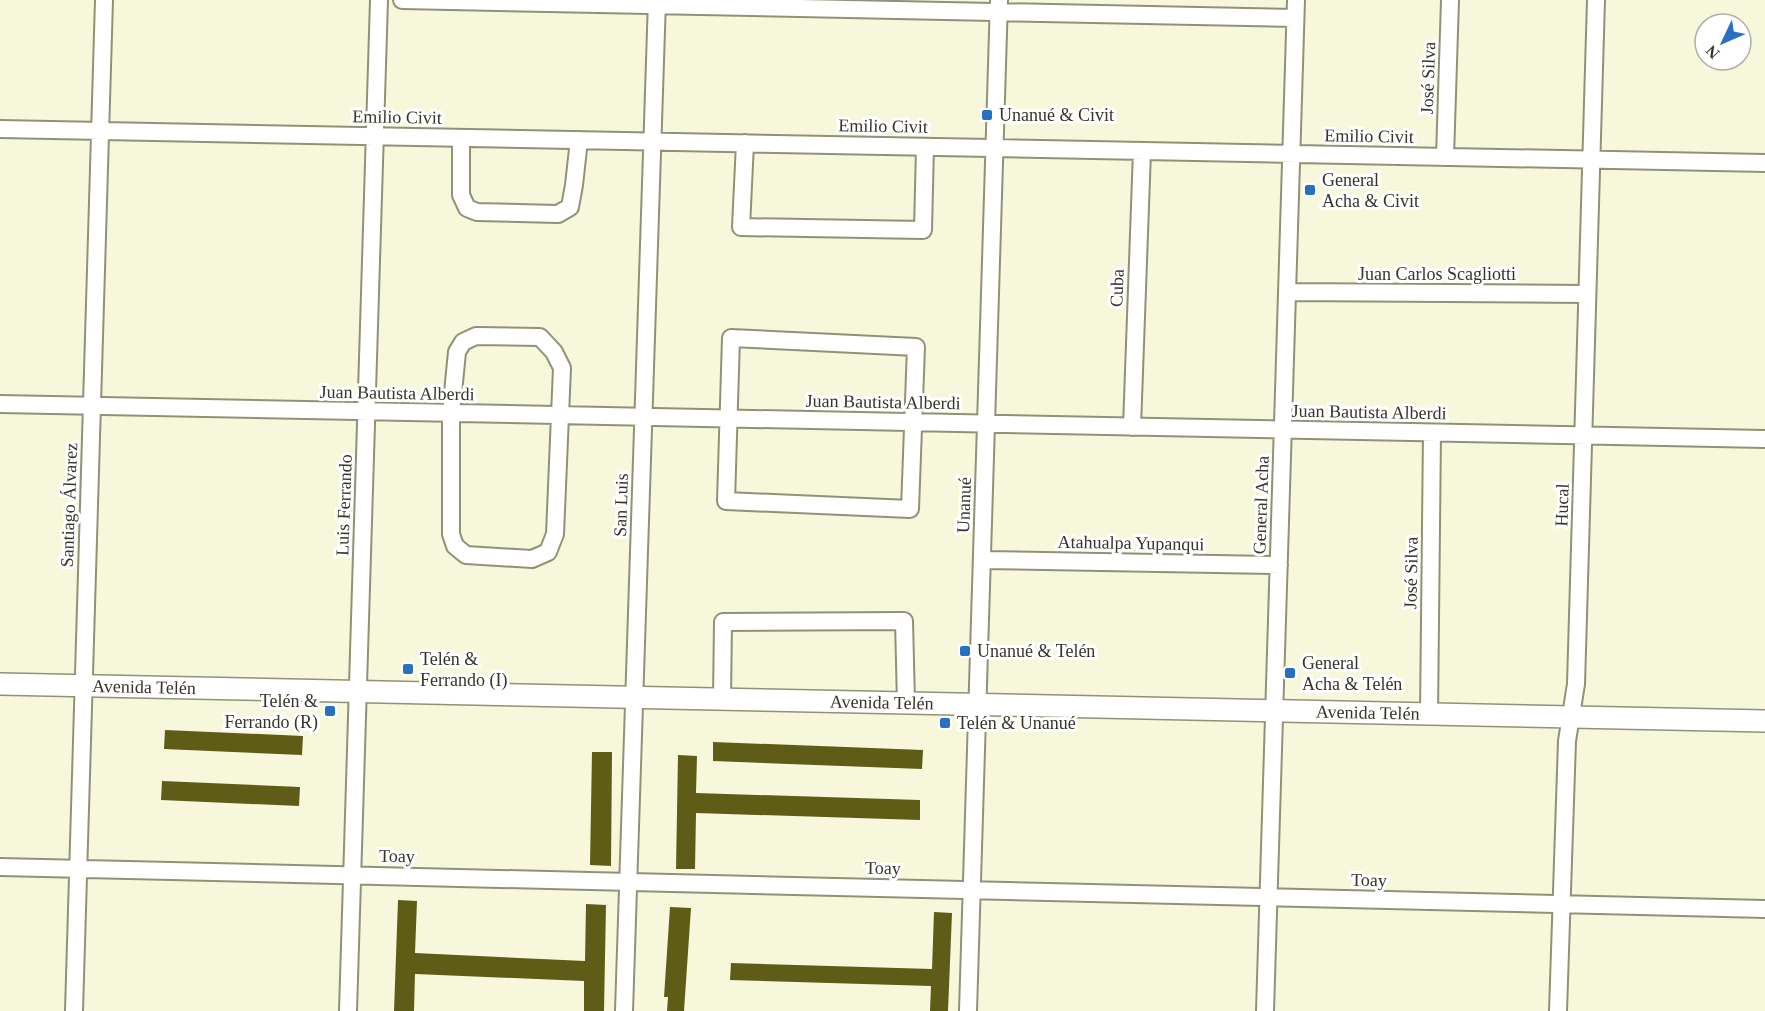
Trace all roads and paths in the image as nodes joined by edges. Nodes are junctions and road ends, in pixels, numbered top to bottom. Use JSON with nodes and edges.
{"nodes":[{"id":1,"x":104,"y":0,"type":"edge"},
{"id":2,"x":379,"y":0,"type":"edge"},
{"id":3,"x":402,"y":0,"type":"edge"},
{"id":4,"x":1296,"y":0,"type":"edge"},
{"id":5,"x":1450,"y":0,"type":"edge"},
{"id":6,"x":1596,"y":0,"type":"edge"},
{"id":7,"x":657,"y":3,"type":"edge"},
{"id":8,"x":999,"y":6,"type":"edge"},
{"id":9,"x":1296,"y":18,"type":"junction"},
{"id":10,"x":0,"y":129,"type":"edge"},
{"id":11,"x":100,"y":131,"type":"junction"},
{"id":12,"x":375,"y":136,"type":"junction"},
{"id":13,"x":461,"y":138,"type":"junction"},
{"id":14,"x":579,"y":140,"type":"junction"},
{"id":15,"x":652,"y":141,"type":"junction"},
{"id":16,"x":744,"y":143,"type":"junction"},
{"id":17,"x":925,"y":147,"type":"junction"},
{"id":18,"x":995,"y":148,"type":"junction"},
{"id":19,"x":1142,"y":151,"type":"junction"},
{"id":20,"x":1292,"y":154,"type":"junction"},
{"id":21,"x":1445,"y":156,"type":"junction"},
{"id":22,"x":1592,"y":159,"type":"junction"},
{"id":23,"x":1765,"y":163,"type":"edge"},
{"id":24,"x":1287,"y":292,"type":"junction"},
{"id":25,"x":1587,"y":294,"type":"junction"},
{"id":26,"x":0,"y":404,"type":"edge"},
{"id":27,"x":92,"y":406,"type":"junction"},
{"id":28,"x":366,"y":412,"type":"junction"},
{"id":29,"x":451,"y":413,"type":"junction"},
{"id":30,"x":559,"y":416,"type":"junction"},
{"id":31,"x":644,"y":417,"type":"junction"},
{"id":32,"x":729,"y":419,"type":"junction"},
{"id":33,"x":913,"y":422,"type":"junction"},
{"id":34,"x":986,"y":424,"type":"junction"},
{"id":35,"x":1132,"y":427,"type":"junction"},
{"id":36,"x":1283,"y":430,"type":"junction"},
{"id":37,"x":1432,"y":433,"type":"junction"},
{"id":38,"x":1583,"y":436,"type":"junction"},
{"id":39,"x":1765,"y":440,"type":"edge"},
{"id":40,"x":982,"y":560,"type":"junction"},
{"id":41,"x":1279,"y":565,"type":"junction"},
{"id":42,"x":0,"y":684,"type":"edge"},
{"id":43,"x":83,"y":686,"type":"junction"},
{"id":44,"x":358,"y":692,"type":"junction"},
{"id":45,"x":634,"y":697,"type":"junction"},
{"id":46,"x":722,"y":699,"type":"junction"},
{"id":47,"x":906,"y":703,"type":"junction"},
{"id":48,"x":978,"y":705,"type":"junction"},
{"id":49,"x":1275,"y":711,"type":"junction"},
{"id":50,"x":1429,"y":714,"type":"junction"},
{"id":51,"x":1571,"y":717,"type":"junction"},
{"id":52,"x":1765,"y":721,"type":"edge"},
{"id":53,"x":0,"y":867,"type":"edge"},
{"id":54,"x":78,"y":868,"type":"junction"},
{"id":55,"x":352,"y":875,"type":"junction"},
{"id":56,"x":628,"y":881,"type":"junction"},
{"id":57,"x":972,"y":890,"type":"junction"},
{"id":58,"x":1269,"y":897,"type":"junction"},
{"id":59,"x":1561,"y":904,"type":"junction"},
{"id":60,"x":1765,"y":909,"type":"edge"},
{"id":61,"x":74,"y":1011,"type":"edge"},
{"id":62,"x":348,"y":1011,"type":"edge"},
{"id":63,"x":624,"y":1011,"type":"edge"},
{"id":64,"x":968,"y":1011,"type":"edge"},
{"id":65,"x":1265,"y":1011,"type":"edge"},
{"id":66,"x":1558,"y":1011,"type":"edge"}],
"edges":[{"from":1,"to":11,"type":"street","name":"Santiago Álvarez"},
{"from":2,"to":12,"type":"street","name":"Luis Ferrando"},
{"from":3,"to":7,"type":"street"},
{"from":4,"to":9,"type":"street","name":"General Acha"},
{"from":5,"to":21,"type":"street","name":"José Silva"},
{"from":6,"to":22,"type":"street","name":"Hucal"},
{"from":7,"to":8,"type":"street"},
{"from":7,"to":15,"type":"street","name":"San Luis"},
{"from":8,"to":9,"type":"street"},
{"from":8,"to":18,"type":"street","name":"Unanué"},
{"from":9,"to":20,"type":"street","name":"General Acha"},
{"from":10,"to":11,"type":"street","name":"Emilio Civit"},
{"from":11,"to":12,"type":"street","name":"Emilio Civit"},
{"from":11,"to":27,"type":"street","name":"Santiago Álvarez"},
{"from":12,"to":13,"type":"street","name":"Emilio Civit"},
{"from":12,"to":28,"type":"street","name":"Luis Ferrando"},
{"from":13,"to":14,"type":"street","name":"Emilio Civit"},
{"from":13,"to":14,"type":"street"},
{"from":14,"to":15,"type":"street","name":"Emilio Civit"},
{"from":15,"to":16,"type":"street","name":"Emilio Civit"},
{"from":15,"to":31,"type":"street","name":"San Luis"},
{"from":16,"to":17,"type":"street","name":"Emilio Civit"},
{"from":16,"to":17,"type":"street"},
{"from":17,"to":18,"type":"street","name":"Emilio Civit"},
{"from":18,"to":19,"type":"street","name":"Emilio Civit"},
{"from":18,"to":34,"type":"street","name":"Unanué"},
{"from":19,"to":20,"type":"street","name":"Emilio Civit"},
{"from":19,"to":35,"type":"street","name":"Cuba"},
{"from":20,"to":21,"type":"street","name":"Emilio Civit"},
{"from":20,"to":24,"type":"street","name":"General Acha"},
{"from":21,"to":22,"type":"street","name":"Emilio Civit"},
{"from":22,"to":23,"type":"street","name":"Emilio Civit"},
{"from":22,"to":25,"type":"street","name":"Hucal"},
{"from":24,"to":25,"type":"street","name":"Juan Carlos Scagliotti"},
{"from":24,"to":36,"type":"street","name":"General Acha"},
{"from":25,"to":38,"type":"street","name":"Hucal"},
{"from":26,"to":27,"type":"street","name":"Juan Bautista Alberdi"},
{"from":27,"to":28,"type":"street","name":"Juan Bautista Alberdi"},
{"from":27,"to":43,"type":"street","name":"Santiago Álvarez"},
{"from":28,"to":29,"type":"street","name":"Juan Bautista Alberdi"},
{"from":28,"to":44,"type":"street","name":"Luis Ferrando"},
{"from":29,"to":30,"type":"street","name":"Juan Bautista Alberdi"},
{"from":29,"to":30,"type":"street"},
{"from":29,"to":30,"type":"street"},
{"from":30,"to":31,"type":"street","name":"Juan Bautista Alberdi"},
{"from":31,"to":32,"type":"street","name":"Juan Bautista Alberdi"},
{"from":31,"to":45,"type":"street","name":"San Luis"},
{"from":32,"to":33,"type":"street","name":"Juan Bautista Alberdi"},
{"from":32,"to":33,"type":"street"},
{"from":32,"to":33,"type":"street"},
{"from":33,"to":34,"type":"street","name":"Juan Bautista Alberdi"},
{"from":34,"to":35,"type":"street","name":"Juan Bautista Alberdi"},
{"from":34,"to":40,"type":"street","name":"Unanué"},
{"from":35,"to":36,"type":"street","name":"Juan Bautista Alberdi"},
{"from":36,"to":37,"type":"street","name":"Juan Bautista Alberdi"},
{"from":36,"to":41,"type":"street","name":"General Acha"},
{"from":37,"to":38,"type":"street","name":"Juan Bautista Alberdi"},
{"from":37,"to":50,"type":"street","name":"José Silva"},
{"from":38,"to":39,"type":"street","name":"Juan Bautista Alberdi"},
{"from":38,"to":51,"type":"street","name":"Hucal"},
{"from":40,"to":41,"type":"street","name":"Atahualpa Yupanqui"},
{"from":40,"to":48,"type":"street","name":"Unanué"},
{"from":41,"to":49,"type":"street","name":"General Acha"},
{"from":42,"to":43,"type":"main road","name":"Avenida Telén"},
{"from":43,"to":44,"type":"main road","name":"Avenida Telén"},
{"from":43,"to":54,"type":"street","name":"Santiago Álvarez"},
{"from":44,"to":45,"type":"main road","name":"Avenida Telén"},
{"from":44,"to":55,"type":"street","name":"Luis Ferrando"},
{"from":45,"to":46,"type":"main road","name":"Avenida Telén"},
{"from":45,"to":56,"type":"street","name":"San Luis"},
{"from":46,"to":47,"type":"main road","name":"Avenida Telén"},
{"from":46,"to":47,"type":"street"},
{"from":47,"to":48,"type":"main road","name":"Avenida Telén"},
{"from":48,"to":49,"type":"main road","name":"Avenida Telén"},
{"from":48,"to":57,"type":"street","name":"Unanué"},
{"from":49,"to":50,"type":"main road","name":"Avenida Telén"},
{"from":49,"to":58,"type":"street","name":"General Acha"},
{"from":50,"to":51,"type":"main road","name":"Avenida Telén"},
{"from":51,"to":52,"type":"main road","name":"Avenida Telén"},
{"from":51,"to":59,"type":"street","name":"Hucal"},
{"from":53,"to":54,"type":"street","name":"Toay"},
{"from":54,"to":55,"type":"street","name":"Toay"},
{"from":54,"to":61,"type":"street","name":"Santiago Álvarez"},
{"from":55,"to":56,"type":"street","name":"Toay"},
{"from":55,"to":62,"type":"street","name":"Luis Ferrando"},
{"from":56,"to":57,"type":"street","name":"Toay"},
{"from":56,"to":63,"type":"street","name":"San Luis"},
{"from":57,"to":58,"type":"street","name":"Toay"},
{"from":57,"to":64,"type":"street","name":"Unanué"},
{"from":58,"to":59,"type":"street","name":"Toay"},
{"from":58,"to":65,"type":"street","name":"General Acha"},
{"from":59,"to":60,"type":"street","name":"Toay"},
{"from":59,"to":66,"type":"street","name":"Hucal"}]}
